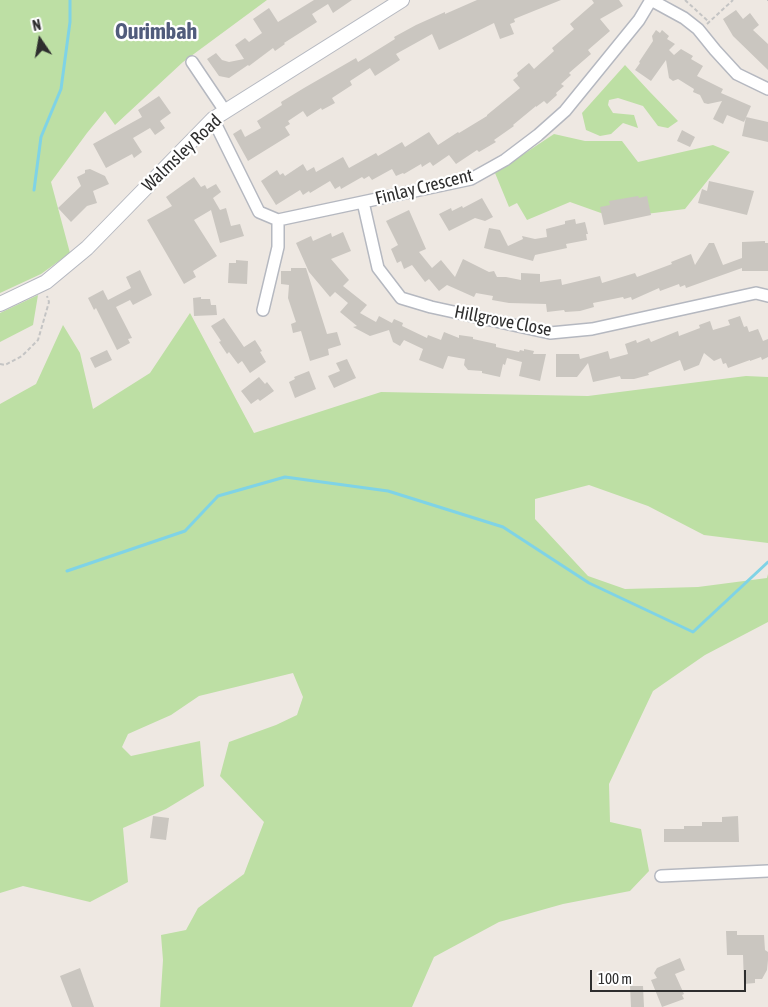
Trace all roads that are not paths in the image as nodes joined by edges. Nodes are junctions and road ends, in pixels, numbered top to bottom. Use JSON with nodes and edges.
{"nodes":[{"id":1,"x":402,"y":0,"type":"edge"},
{"id":2,"x":651,"y":0,"type":"edge"},
{"id":3,"x":192,"y":62,"type":"dead end"},
{"id":4,"x":768,"y":89,"type":"edge"},
{"id":5,"x":219,"y":115,"type":"junction"},
{"id":6,"x":363,"y":202,"type":"junction"},
{"id":7,"x":278,"y":220,"type":"junction"},
{"id":8,"x":768,"y":296,"type":"edge"},
{"id":9,"x":0,"y":304,"type":"edge"},
{"id":10,"x":263,"y":310,"type":"dead end"},
{"id":11,"x":768,"y":871,"type":"edge"},
{"id":12,"x":661,"y":876,"type":"dead end"}],
"edges":[{"from":1,"to":5,"type":"street","name":"Walmsley Road"},
{"from":2,"to":4,"type":"street"},
{"from":2,"to":6,"type":"street","name":"Finlay Crescent"},
{"from":3,"to":5,"type":"street"},
{"from":5,"to":7,"type":"street"},
{"from":5,"to":9,"type":"street","name":"Walmsley Road"},
{"from":6,"to":7,"type":"street","name":"Finlay Crescent"},
{"from":6,"to":8,"type":"street","name":"Hillgrove Close"},
{"from":7,"to":10,"type":"street"},
{"from":11,"to":12,"type":"street"}]}
